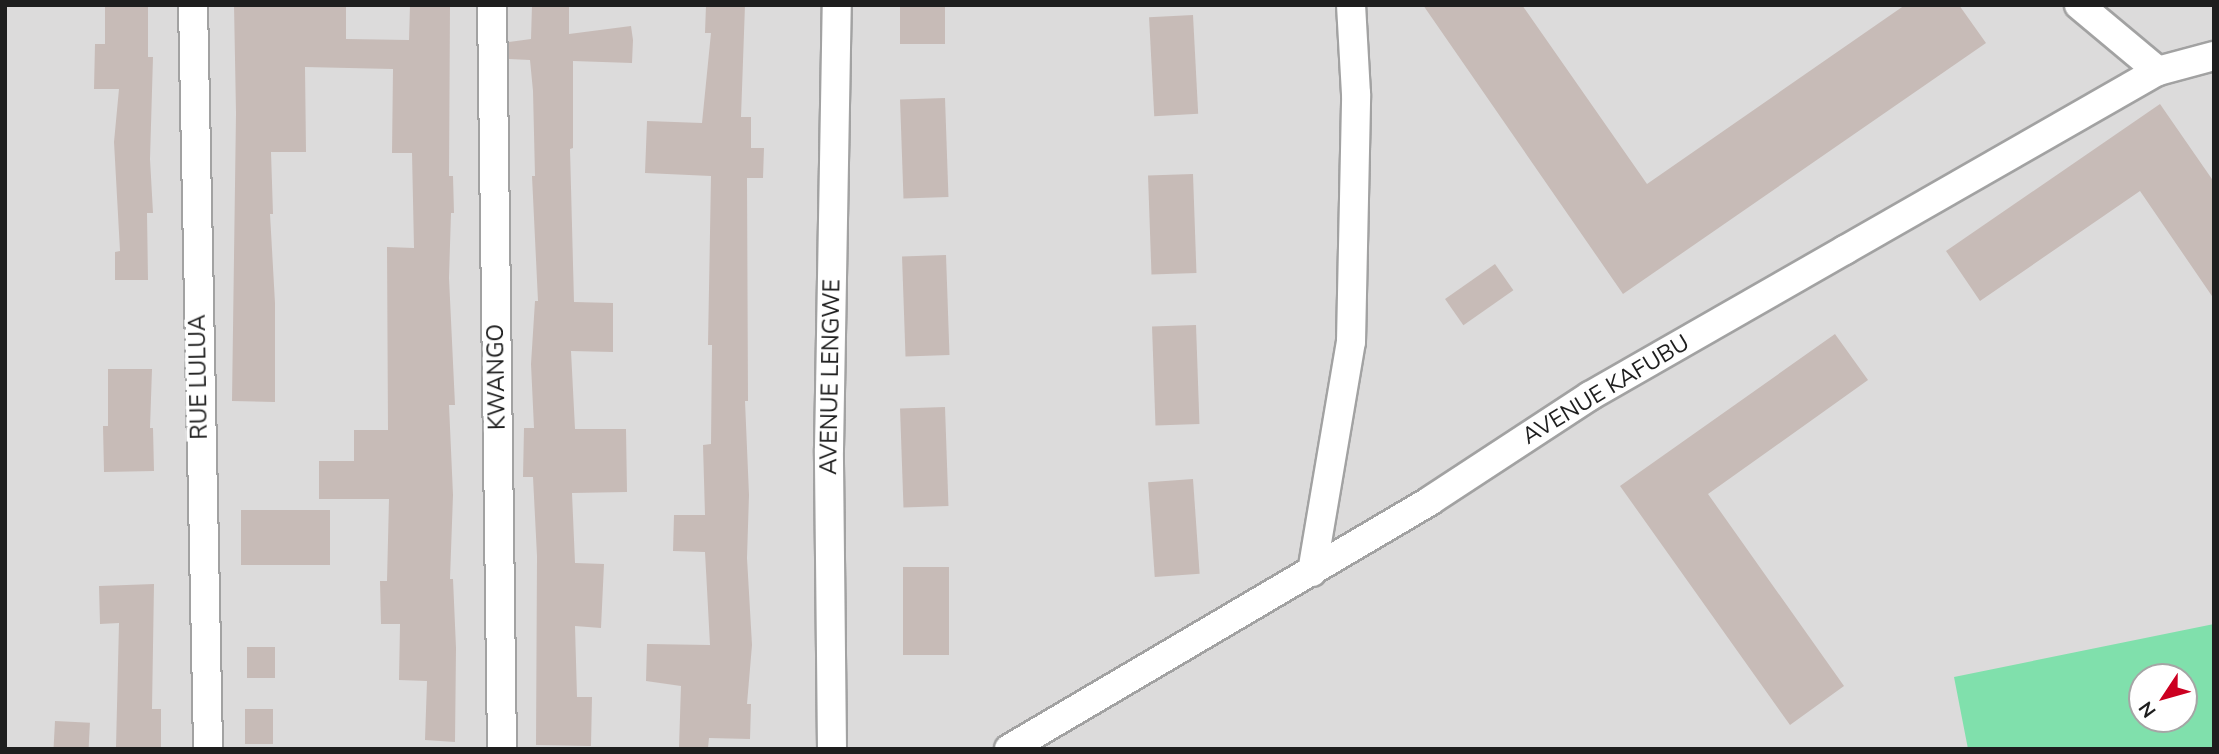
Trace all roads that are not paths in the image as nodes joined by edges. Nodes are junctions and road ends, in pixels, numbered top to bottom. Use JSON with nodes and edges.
{"nodes":[{"id":1,"x":193,"y":5,"type":"edge"},
{"id":2,"x":492,"y":5,"type":"edge"},
{"id":3,"x":837,"y":5,"type":"edge"},
{"id":4,"x":1351,"y":5,"type":"edge"},
{"id":5,"x":2080,"y":5,"type":"edge"},
{"id":6,"x":2214,"y":56,"type":"edge"},
{"id":7,"x":2158,"y":71,"type":"junction"},
{"id":8,"x":1312,"y":572,"type":"junction"},
{"id":9,"x":208,"y":749,"type":"edge"},
{"id":10,"x":502,"y":749,"type":"edge"},
{"id":11,"x":832,"y":749,"type":"edge"},
{"id":12,"x":1009,"y":749,"type":"edge"}],
"edges":[{"from":1,"to":9,"type":"street","name":"RUE LULUA"},
{"from":2,"to":10,"type":"street","name":"KWANGO"},
{"from":3,"to":11,"type":"street","name":"AVENUE LENGWE"},
{"from":4,"to":8,"type":"street"},
{"from":5,"to":7,"type":"street"},
{"from":6,"to":7,"type":"street","name":"AVENUE KAFUBU"},
{"from":7,"to":8,"type":"street","name":"AVENUE KAFUBU"},
{"from":8,"to":12,"type":"street","name":"AVENUE KAFUBU"}]}
